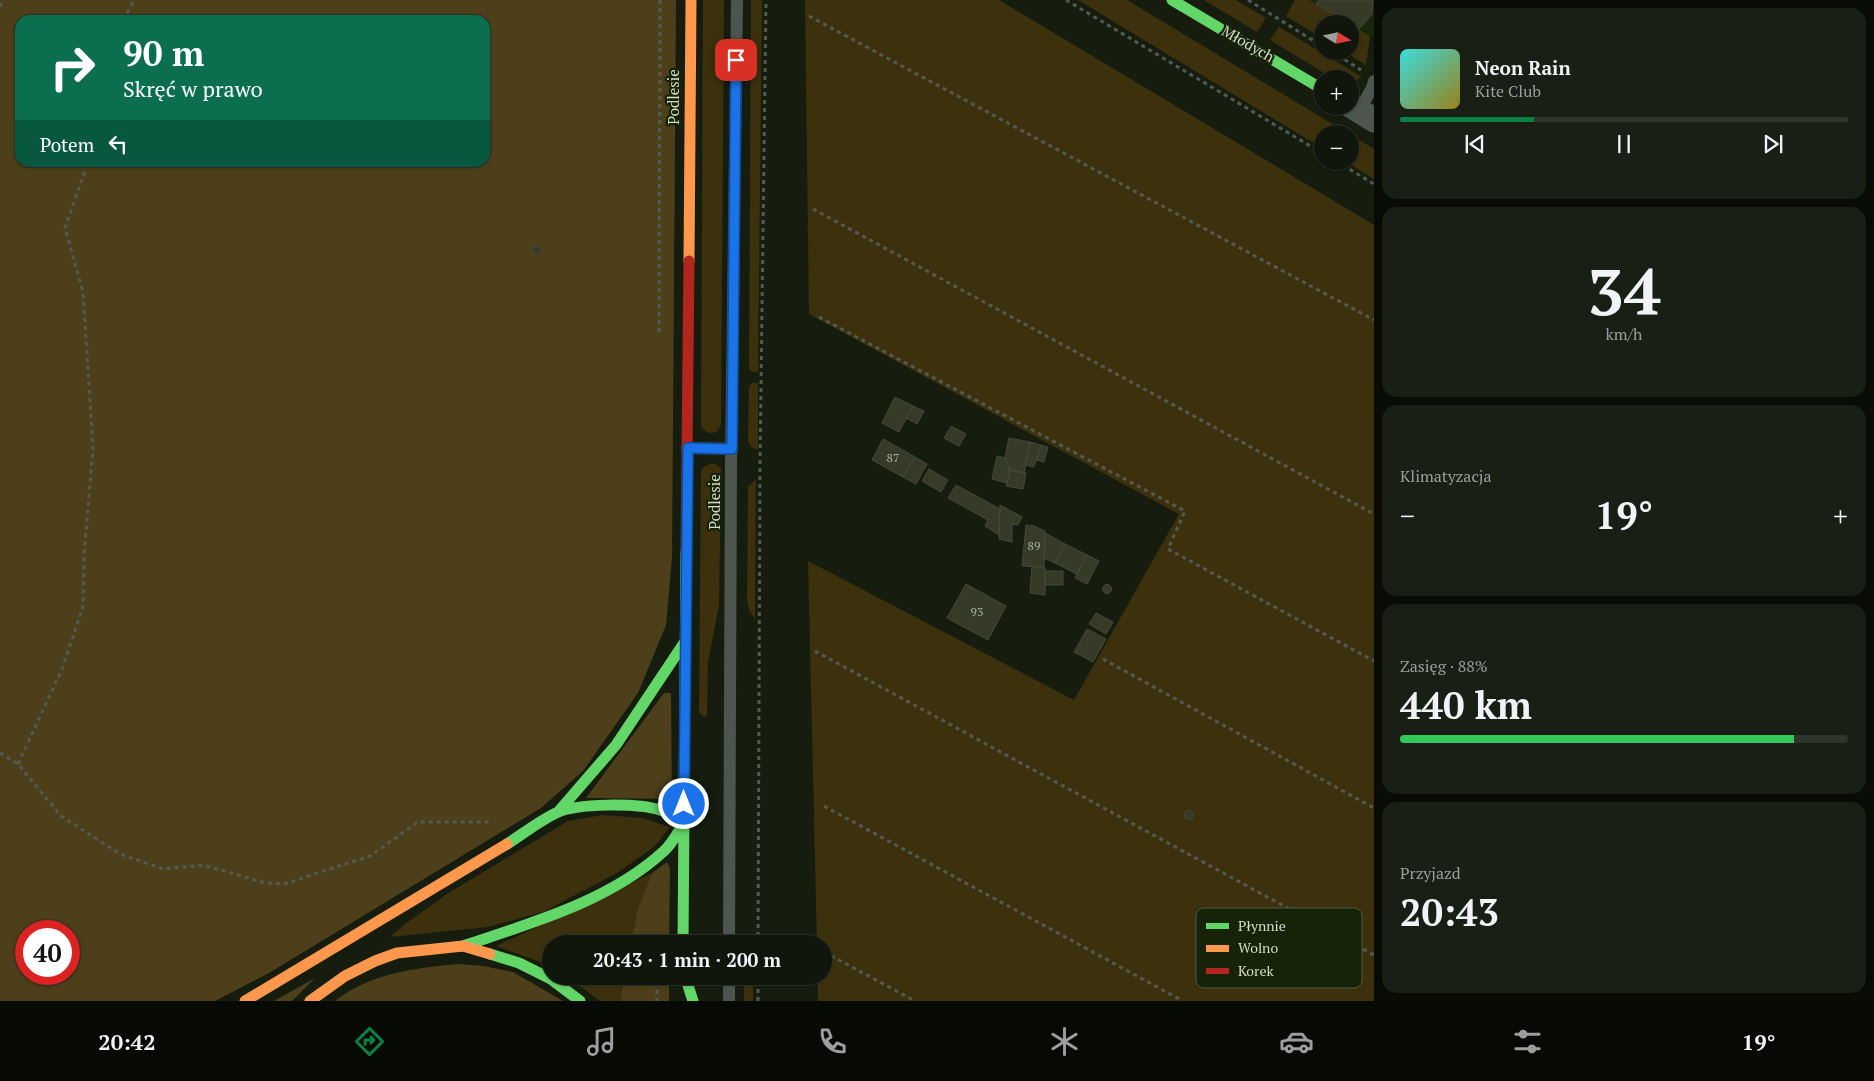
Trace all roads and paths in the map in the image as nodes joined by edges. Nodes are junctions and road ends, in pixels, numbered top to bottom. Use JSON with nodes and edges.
{"nodes":[{"id":1,"x":2,"y":0,"type":"edge"},
{"id":2,"x":134,"y":0,"type":"edge"},
{"id":3,"x":691,"y":0,"type":"edge"},
{"id":4,"x":737,"y":0,"type":"edge"},
{"id":5,"x":766,"y":0,"type":"edge"},
{"id":6,"x":1066,"y":0,"type":"edge"},
{"id":7,"x":1172,"y":0,"type":"edge"},
{"id":8,"x":1248,"y":0,"type":"edge"},
{"id":9,"x":0,"y":7,"type":"edge"},
{"id":10,"x":126,"y":15,"type":"edge"},
{"id":11,"x":809,"y":16,"type":"dead end"},
{"id":12,"x":1314,"y":41,"type":"edge"},
{"id":13,"x":1344,"y":60,"type":"edge"},
{"id":14,"x":1370,"y":77,"type":"edge"},
{"id":15,"x":1314,"y":84,"type":"edge"},
{"id":16,"x":1361,"y":112,"type":"edge"},
{"id":17,"x":1314,"y":148,"type":"edge"},
{"id":18,"x":86,"y":167,"type":"edge"},
{"id":19,"x":1351,"y":170,"type":"edge"},
{"id":20,"x":1374,"y":184,"type":"edge"},
{"id":21,"x":813,"y":209,"type":"dead end"},
{"id":22,"x":819,"y":318,"type":"dead end"},
{"id":23,"x":1374,"y":320,"type":"edge"},
{"id":24,"x":688,"y":448,"type":"junction"},
{"id":25,"x":732,"y":449,"type":"junction"},
{"id":26,"x":1374,"y":514,"type":"edge"},
{"id":27,"x":686,"y":640,"type":"junction"},
{"id":28,"x":815,"y":652,"type":"dead end"},
{"id":29,"x":1103,"y":659,"type":"dead end"},
{"id":30,"x":1374,"y":661,"type":"edge"},
{"id":31,"x":0,"y":753,"type":"edge"},
{"id":32,"x":18,"y":764,"type":"junction"},
{"id":33,"x":824,"y":806,"type":"dead end"},
{"id":34,"x":1374,"y":808,"type":"edge"},
{"id":35,"x":558,"y":812,"type":"junction"},
{"id":36,"x":494,"y":822,"type":"dead end"},
{"id":37,"x":684,"y":823,"type":"junction"},
{"id":38,"x":1287,"y":908,"type":"edge"},
{"id":39,"x":683,"y":935,"type":"edge"},
{"id":40,"x":729,"y":935,"type":"edge"},
{"id":41,"x":758,"y":935,"type":"edge"},
{"id":42,"x":463,"y":946,"type":"junction"},
{"id":43,"x":1362,"y":948,"type":"edge"},
{"id":44,"x":1374,"y":955,"type":"edge"},
{"id":45,"x":832,"y":956,"type":"edge"},
{"id":46,"x":657,"y":985,"type":"edge"},
{"id":47,"x":684,"y":985,"type":"edge"},
{"id":48,"x":687,"y":985,"type":"edge"},
{"id":49,"x":729,"y":985,"type":"edge"},
{"id":50,"x":758,"y":985,"type":"edge"},
{"id":51,"x":245,"y":1001,"type":"edge"},
{"id":52,"x":310,"y":1001,"type":"edge"},
{"id":53,"x":580,"y":1001,"type":"edge"},
{"id":54,"x":658,"y":1001,"type":"edge"},
{"id":55,"x":683,"y":1001,"type":"edge"},
{"id":56,"x":693,"y":1001,"type":"edge"},
{"id":57,"x":729,"y":1001,"type":"edge"},
{"id":58,"x":758,"y":1001,"type":"edge"},
{"id":59,"x":915,"y":1001,"type":"edge"},
{"id":60,"x":1183,"y":1001,"type":"edge"}],
"edges":[{"from":1,"to":9,"type":"path"},
{"from":2,"to":10,"type":"path"},
{"from":3,"to":24,"type":"main road","name":"Podlesie"},
{"from":4,"to":25,"type":"lane","name":"Podlesie"},
{"from":5,"to":41,"type":"path"},
{"from":6,"to":17,"type":"path"},
{"from":7,"to":15,"type":"main road","name":"Młodych"},
{"from":8,"to":12,"type":"path"},
{"from":11,"to":23,"type":"path"},
{"from":13,"to":14,"type":"path"},
{"from":14,"to":16,"type":"lane"},
{"from":18,"to":32,"type":"path"},
{"from":19,"to":20,"type":"path"},
{"from":21,"to":26,"type":"path"},
{"from":22,"to":30,"type":"path"},
{"from":24,"to":25,"type":"lane"},
{"from":24,"to":27,"type":"main road","name":"Podlesie"},
{"from":25,"to":40,"type":"lane","name":"Podlesie"},
{"from":27,"to":35,"type":"main road"},
{"from":27,"to":37,"type":"main road","name":"Podlesie"},
{"from":28,"to":38,"type":"path"},
{"from":29,"to":34,"type":"path"},
{"from":31,"to":32,"type":"path"},
{"from":32,"to":36,"type":"path"},
{"from":33,"to":60,"type":"path"},
{"from":35,"to":37,"type":"main road"},
{"from":35,"to":51,"type":"main road"},
{"from":37,"to":39,"type":"main road","name":"Podlesie"},
{"from":37,"to":42,"type":"main road"},
{"from":42,"to":52,"type":"main road"},
{"from":42,"to":53,"type":"main road"},
{"from":43,"to":44,"type":"path"},
{"from":45,"to":59,"type":"path"},
{"from":46,"to":54,"type":"path"},
{"from":47,"to":55,"type":"main road"},
{"from":48,"to":56,"type":"main road"},
{"from":49,"to":57,"type":"lane"},
{"from":50,"to":58,"type":"path"}]}
